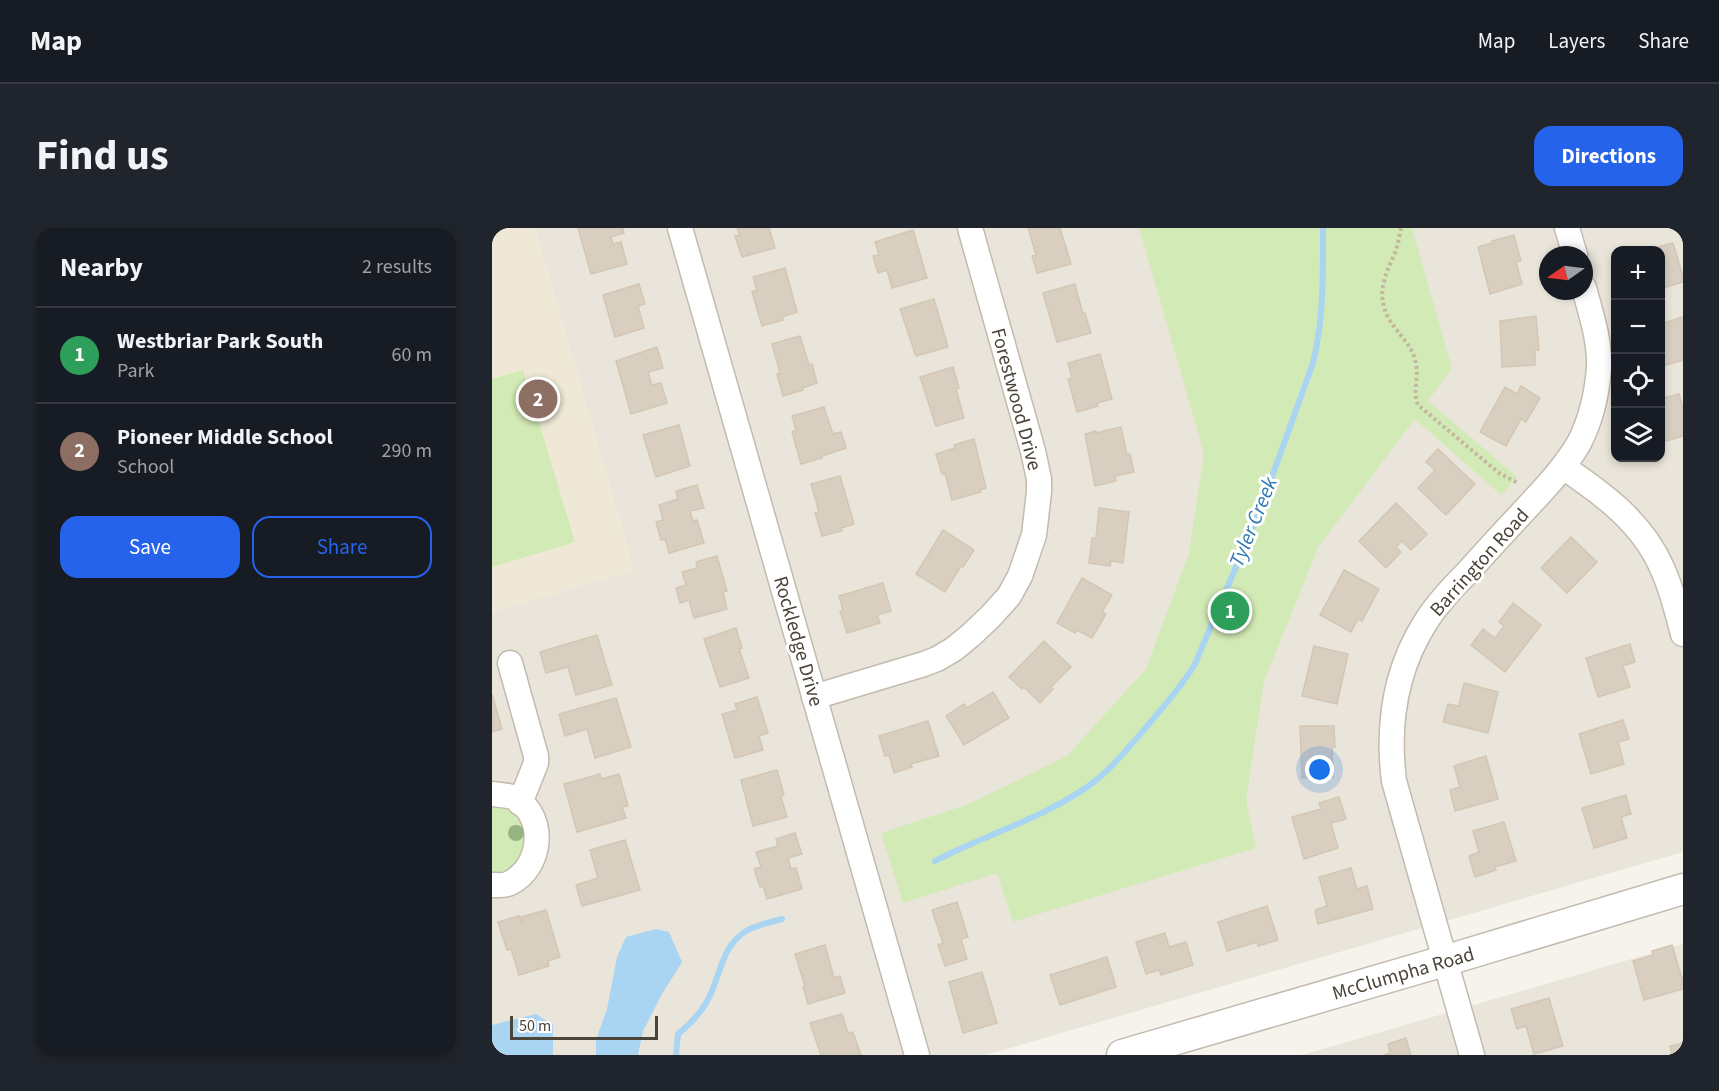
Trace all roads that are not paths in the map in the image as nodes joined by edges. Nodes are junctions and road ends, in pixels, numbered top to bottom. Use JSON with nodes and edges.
{"nodes":[{"id":1,"x":680,"y":228,"type":"edge"},
{"id":2,"x":970,"y":228,"type":"edge"},
{"id":3,"x":1568,"y":228,"type":"edge"},
{"id":4,"x":1573,"y":246,"type":"edge"},
{"id":5,"x":1587,"y":300,"type":"edge"},
{"id":6,"x":1563,"y":467,"type":"junction"},
{"id":7,"x":1683,"y":634,"type":"edge"},
{"id":8,"x":510,"y":663,"type":"dead end"},
{"id":9,"x":814,"y":697,"type":"junction"},
{"id":10,"x":492,"y":794,"type":"edge"},
{"id":11,"x":520,"y":803,"type":"junction"},
{"id":12,"x":492,"y":885,"type":"edge"},
{"id":13,"x":1683,"y":889,"type":"edge"},
{"id":14,"x":1444,"y":961,"type":"junction"},
{"id":15,"x":917,"y":1055,"type":"edge"},
{"id":16,"x":1122,"y":1055,"type":"edge"},
{"id":17,"x":1472,"y":1055,"type":"edge"}],
"edges":[{"from":1,"to":9,"type":"street","name":"Rockledge Drive"},
{"from":2,"to":9,"type":"street","name":"Forestwood Drive"},
{"from":3,"to":4,"type":"street"},
{"from":5,"to":6,"type":"street","name":"Barrington Road"},
{"from":6,"to":7,"type":"street"},
{"from":6,"to":14,"type":"street","name":"Barrington Road"},
{"from":8,"to":11,"type":"street"},
{"from":9,"to":15,"type":"street","name":"Rockledge Drive"},
{"from":10,"to":11,"type":"street"},
{"from":11,"to":12,"type":"street"},
{"from":13,"to":14,"type":"street","name":"McClumpha Road"},
{"from":14,"to":16,"type":"street","name":"McClumpha Road"},
{"from":14,"to":17,"type":"street","name":"Barrington Road"}]}
